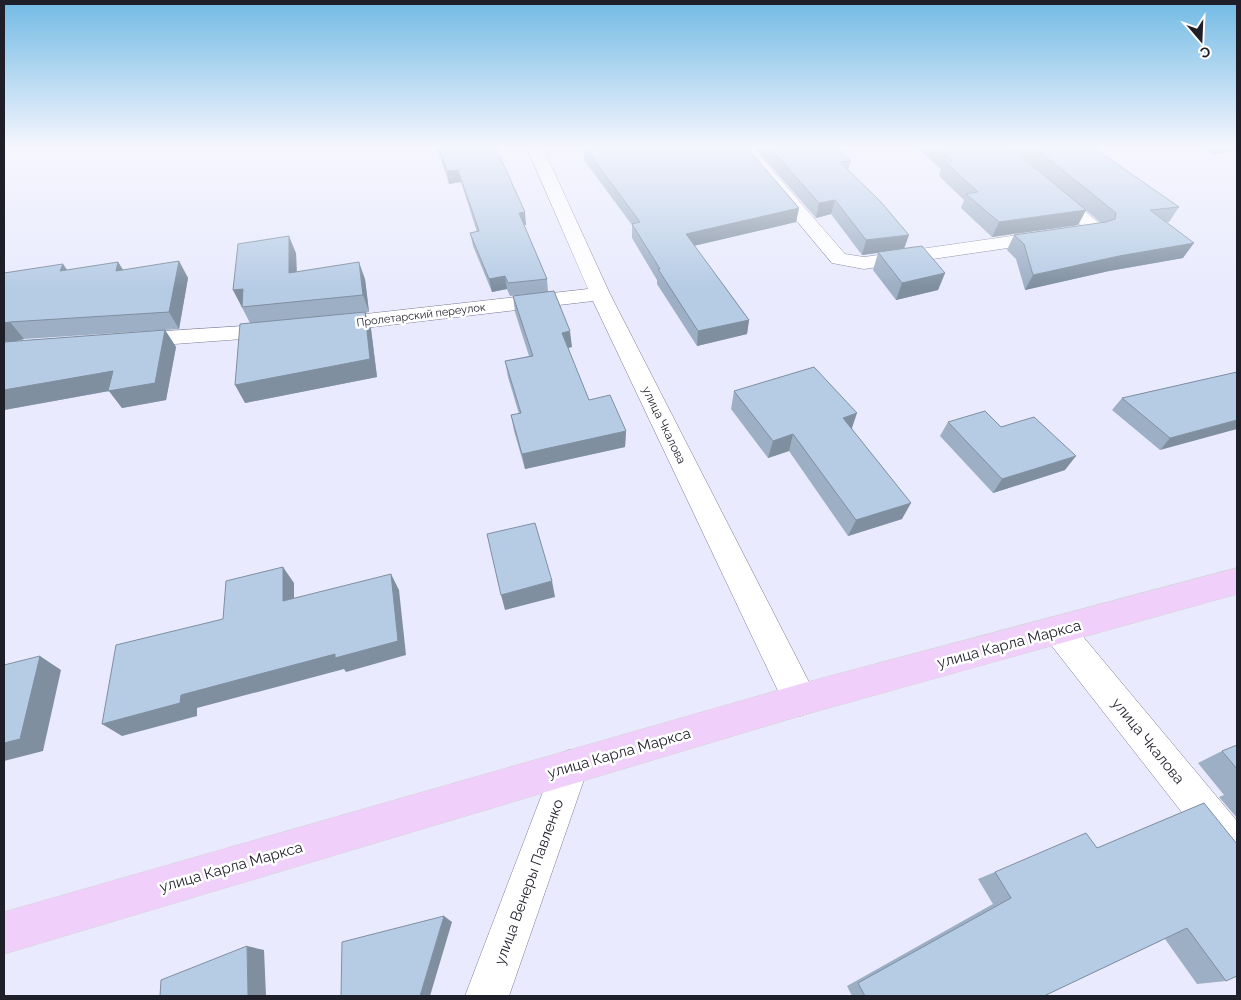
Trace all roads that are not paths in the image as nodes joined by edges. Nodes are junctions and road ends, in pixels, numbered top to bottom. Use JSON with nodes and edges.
{"nodes":[{"id":1,"x":556,"y":195,"type":"edge"},
{"id":2,"x":785,"y":195,"type":"edge"},
{"id":3,"x":1055,"y":195,"type":"edge"},
{"id":4,"x":600,"y":294,"type":"junction"},
{"id":5,"x":114,"y":342,"type":"edge"},
{"id":6,"x":1237,"y":581,"type":"edge"},
{"id":7,"x":1059,"y":631,"type":"junction"},
{"id":8,"x":800,"y":700,"type":"junction"},
{"id":9,"x":570,"y":768,"type":"junction"},
{"id":10,"x":1237,"y":851,"type":"edge"},
{"id":11,"x":4,"y":933,"type":"edge"},
{"id":12,"x":487,"y":996,"type":"edge"}],
"edges":[{"from":1,"to":4,"type":"street","name":"улица Чкалова"},
{"from":2,"to":3,"type":"street"},
{"from":4,"to":5,"type":"street","name":"Пролетарский переулок"},
{"from":4,"to":8,"type":"street","name":"улица Чкалова"},
{"from":6,"to":7,"type":"main road","name":"улица Карла Маркса"},
{"from":7,"to":8,"type":"main road","name":"улица Карла Маркса"},
{"from":7,"to":10,"type":"street","name":"улица Чкалова"},
{"from":8,"to":9,"type":"main road","name":"улица Карла Маркса"},
{"from":9,"to":11,"type":"main road","name":"улица Карла Маркса"},
{"from":9,"to":12,"type":"street","name":"улица Венеры Павленко"}]}
